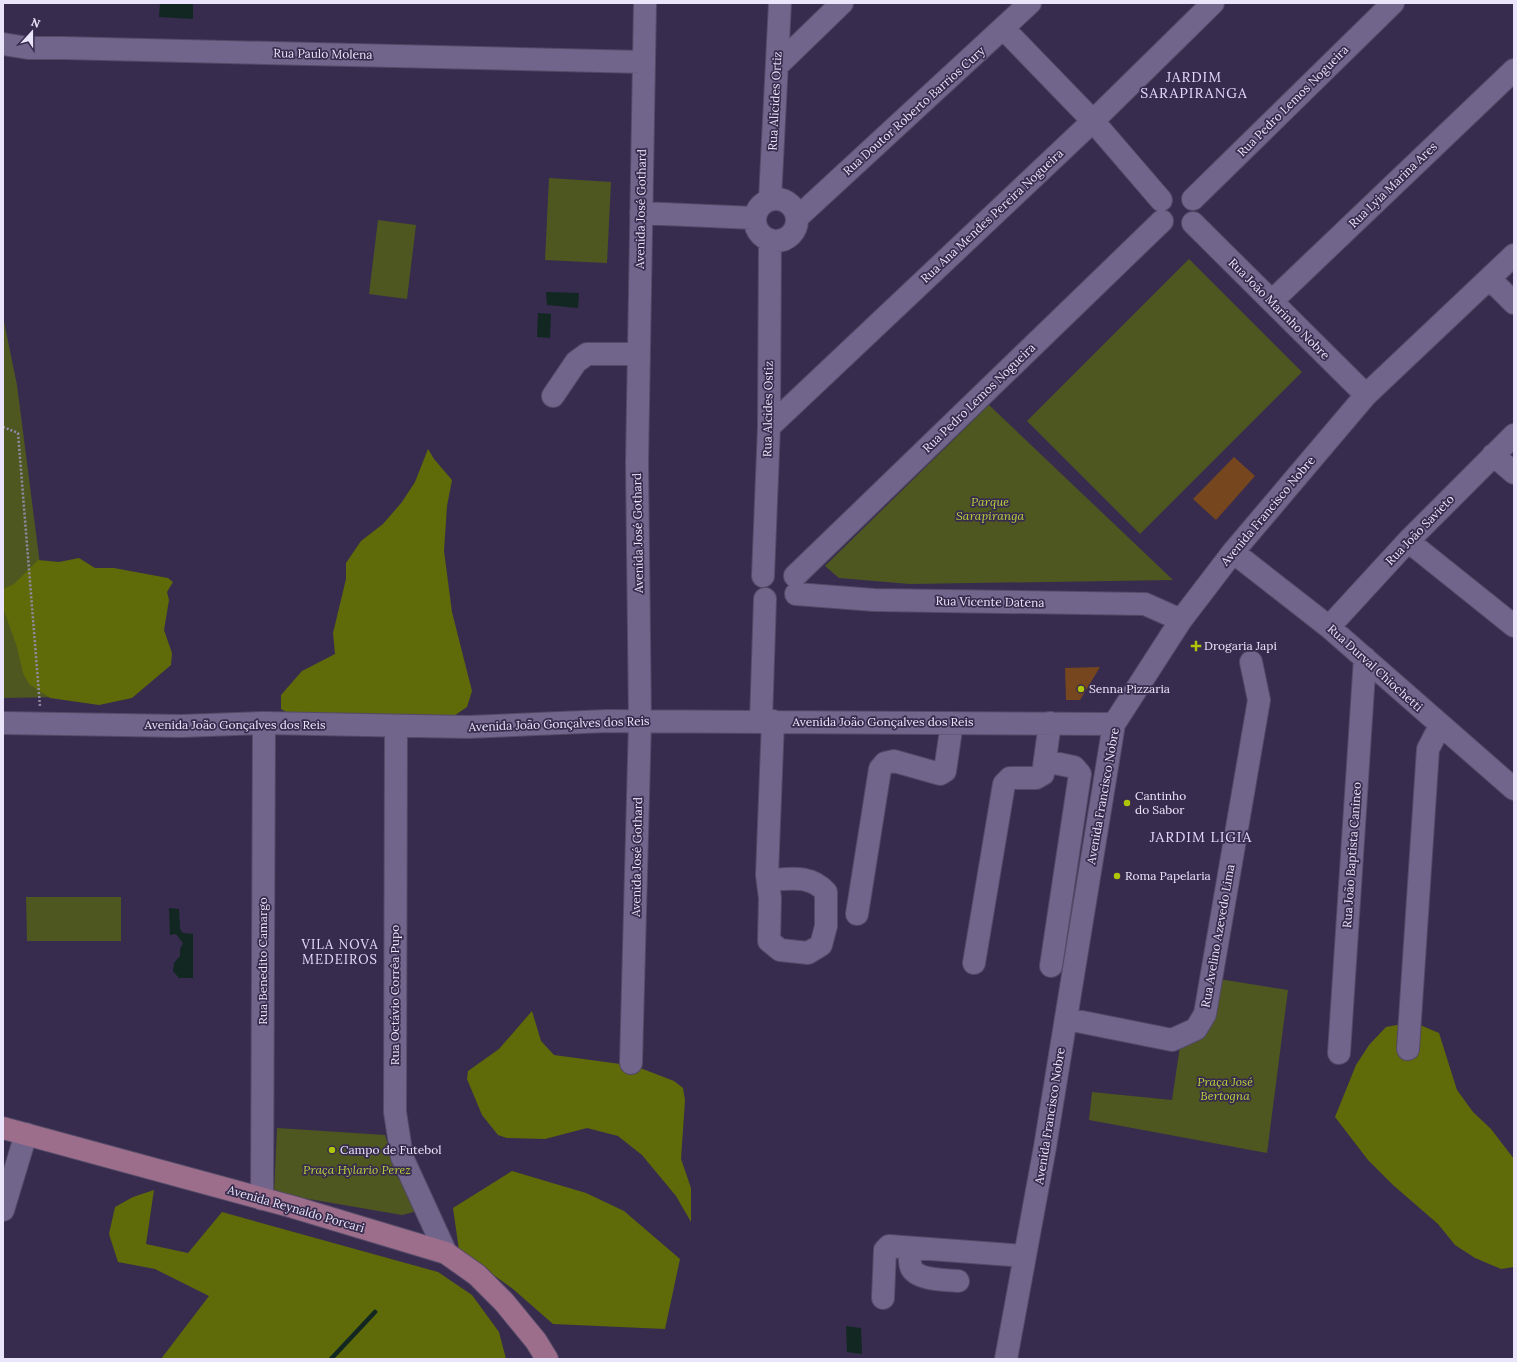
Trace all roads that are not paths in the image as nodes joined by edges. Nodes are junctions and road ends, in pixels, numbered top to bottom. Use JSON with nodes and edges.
{"nodes":[{"id":1,"x":645,"y":3,"type":"edge"},
{"id":2,"x":780,"y":3,"type":"edge"},
{"id":3,"x":842,"y":3,"type":"edge"},
{"id":4,"x":1030,"y":3,"type":"edge"},
{"id":5,"x":1213,"y":3,"type":"edge"},
{"id":6,"x":1393,"y":3,"type":"edge"},
{"id":7,"x":1004,"y":29,"type":"junction"},
{"id":8,"x":3,"y":44,"type":"edge"},
{"id":9,"x":643,"y":62,"type":"junction"},
{"id":10,"x":777,"y":66,"type":"junction"},
{"id":11,"x":1514,"y":70,"type":"edge"},
{"id":12,"x":1093,"y":121,"type":"junction"},
{"id":13,"x":770,"y":199,"type":"junction"},
{"id":14,"x":1194,"y":199,"type":"junction"},
{"id":15,"x":1162,"y":211,"type":"junction"},
{"id":16,"x":641,"y":213,"type":"junction"},
{"id":17,"x":754,"y":218,"type":"junction"},
{"id":18,"x":798,"y":218,"type":"junction"},
{"id":19,"x":1193,"y":222,"type":"junction"},
{"id":20,"x":770,"y":241,"type":"junction"},
{"id":21,"x":1514,"y":255,"type":"edge"},
{"id":22,"x":1490,"y":279,"type":"junction"},
{"id":23,"x":1272,"y":301,"type":"junction"},
{"id":24,"x":1514,"y":303,"type":"edge"},
{"id":25,"x":638,"y":354,"type":"junction"},
{"id":26,"x":1366,"y":395,"type":"junction"},
{"id":27,"x":552,"y":396,"type":"dead end"},
{"id":28,"x":769,"y":427,"type":"junction"},
{"id":29,"x":1514,"y":435,"type":"edge"},
{"id":30,"x":1493,"y":455,"type":"junction"},
{"id":31,"x":1514,"y":473,"type":"edge"},
{"id":32,"x":1408,"y":541,"type":"junction"},
{"id":33,"x":1233,"y":552,"type":"junction"},
{"id":34,"x":762,"y":576,"type":"junction"},
{"id":35,"x":796,"y":585,"type":"junction"},
{"id":36,"x":765,"y":599,"type":"junction"},
{"id":37,"x":1181,"y":620,"type":"junction"},
{"id":38,"x":1514,"y":626,"type":"edge"},
{"id":39,"x":1329,"y":627,"type":"junction"},
{"id":40,"x":1365,"y":658,"type":"junction"},
{"id":41,"x":1251,"y":662,"type":"dead end"},
{"id":42,"x":640,"y":721,"type":"junction"},
{"id":43,"x":767,"y":721,"type":"junction"},
{"id":44,"x":3,"y":723,"type":"edge"},
{"id":45,"x":264,"y":723,"type":"junction"},
{"id":46,"x":952,"y":723,"type":"junction"},
{"id":47,"x":1050,"y":723,"type":"junction"},
{"id":48,"x":1114,"y":724,"type":"junction"},
{"id":49,"x":396,"y":726,"type":"junction"},
{"id":50,"x":1440,"y":726,"type":"junction"},
{"id":51,"x":1044,"y":761,"type":"junction"},
{"id":52,"x":1514,"y":789,"type":"edge"},
{"id":53,"x":768,"y":880,"type":"dead end"},
{"id":54,"x":857,"y":914,"type":"dead end"},
{"id":55,"x":974,"y":963,"type":"dead end"},
{"id":56,"x":1051,"y":966,"type":"dead end"},
{"id":57,"x":1067,"y":1019,"type":"junction"},
{"id":58,"x":1408,"y":1048,"type":"dead end"},
{"id":59,"x":1338,"y":1053,"type":"dead end"},
{"id":60,"x":631,"y":1063,"type":"dead end"},
{"id":61,"x":3,"y":1128,"type":"edge"},
{"id":62,"x":26,"y":1134,"type":"junction"},
{"id":63,"x":262,"y":1199,"type":"junction"},
{"id":64,"x":3,"y":1210,"type":"edge"},
{"id":65,"x":910,"y":1248,"type":"junction"},
{"id":66,"x":446,"y":1253,"type":"junction"},
{"id":67,"x":1025,"y":1256,"type":"junction"},
{"id":68,"x":958,"y":1282,"type":"dead end"},
{"id":69,"x":883,"y":1298,"type":"dead end"},
{"id":70,"x":547,"y":1359,"type":"edge"},
{"id":71,"x":1006,"y":1359,"type":"edge"}],
"edges":[{"from":1,"to":9,"type":"street","name":"Avenida José Gothard"},
{"from":2,"to":10,"type":"street","name":"Rua Alicides Ortiz"},
{"from":3,"to":10,"type":"street"},
{"from":4,"to":7,"type":"street","name":"Rua Doutor Roberto Barrios Cury"},
{"from":5,"to":12,"type":"street","name":"Rua Ana Mendes Pereira Nogueira"},
{"from":6,"to":14,"type":"street","name":"Rua Pedro Lemos Nogueira"},
{"from":7,"to":12,"type":"street"},
{"from":7,"to":18,"type":"street","name":"Rua Doutor Roberto Barrios Cury"},
{"from":8,"to":9,"type":"street","name":"Rua Paulo Molena"},
{"from":9,"to":16,"type":"street","name":"Avenida José Gothard"},
{"from":10,"to":13,"type":"street","name":"Rua Alicides Ortiz"},
{"from":11,"to":23,"type":"street","name":"Rua Lyia Marina Ares"},
{"from":12,"to":15,"type":"street"},
{"from":12,"to":28,"type":"street","name":"Rua Ana Mendes Pereira Nogueira"},
{"from":13,"to":17,"type":"street"},
{"from":13,"to":18,"type":"street"},
{"from":14,"to":15,"type":"street"},
{"from":14,"to":19,"type":"street"},
{"from":15,"to":19,"type":"street"},
{"from":15,"to":35,"type":"street","name":"Rua Pedro Lemos Nogueira"},
{"from":16,"to":17,"type":"street"},
{"from":16,"to":25,"type":"street","name":"Avenida José Gothard"},
{"from":17,"to":20,"type":"street"},
{"from":18,"to":20,"type":"street"},
{"from":19,"to":23,"type":"street","name":"Rua João Marinho Nobre"},
{"from":20,"to":28,"type":"street","name":"Rua Alcides Ostiz"},
{"from":21,"to":22,"type":"street","name":"Avenida Francisco Nobre"},
{"from":22,"to":24,"type":"street"},
{"from":22,"to":26,"type":"street","name":"Avenida Francisco Nobre"},
{"from":23,"to":26,"type":"street","name":"Rua João Marinho Nobre"},
{"from":25,"to":27,"type":"street"},
{"from":25,"to":42,"type":"street","name":"Avenida José Gothard"},
{"from":26,"to":33,"type":"street","name":"Avenida Francisco Nobre"},
{"from":28,"to":34,"type":"street","name":"Rua Alcides Ostiz"},
{"from":29,"to":30,"type":"street","name":"Rua João Savieto"},
{"from":30,"to":31,"type":"street"},
{"from":30,"to":32,"type":"street","name":"Rua João Savieto"},
{"from":32,"to":38,"type":"street"},
{"from":32,"to":39,"type":"street","name":"Rua João Savieto"},
{"from":33,"to":37,"type":"street","name":"Avenida Francisco Nobre"},
{"from":33,"to":39,"type":"street","name":"Rua Durval Chiochetti"},
{"from":34,"to":35,"type":"street"},
{"from":34,"to":36,"type":"street"},
{"from":35,"to":36,"type":"street"},
{"from":35,"to":37,"type":"street","name":"Rua Vicente Datena"},
{"from":36,"to":43,"type":"street"},
{"from":37,"to":48,"type":"street","name":"Avenida Francisco Nobre"},
{"from":39,"to":40,"type":"street","name":"Rua Durval Chiochetti"},
{"from":40,"to":50,"type":"street","name":"Rua Durval Chiochetti"},
{"from":40,"to":59,"type":"street","name":"Rua João Baptista Canineo"},
{"from":41,"to":57,"type":"street","name":"Rua Avelino Azevedo Lima"},
{"from":42,"to":43,"type":"street","name":"Avenida João Gonçalves dos Reis"},
{"from":42,"to":49,"type":"street","name":"Avenida João Gonçalves dos Reis"},
{"from":42,"to":60,"type":"street","name":"Avenida José Gothard"},
{"from":43,"to":46,"type":"street","name":"Avenida João Gonçalves dos Reis"},
{"from":43,"to":53,"type":"street"},
{"from":44,"to":45,"type":"street","name":"Avenida João Gonçalves dos Reis"},
{"from":45,"to":49,"type":"street","name":"Avenida João Gonçalves dos Reis"},
{"from":45,"to":63,"type":"street","name":"Rua Benedito Camargo"},
{"from":46,"to":47,"type":"street","name":"Avenida João Gonçalves dos Reis"},
{"from":46,"to":54,"type":"street"},
{"from":47,"to":48,"type":"street","name":"Avenida João Gonçalves dos Reis"},
{"from":47,"to":51,"type":"street"},
{"from":48,"to":57,"type":"street","name":"Avenida Francisco Nobre"},
{"from":49,"to":66,"type":"street","name":"Rua Octávio Corrêa Pupo"},
{"from":50,"to":52,"type":"street","name":"Rua Durval Chiochetti"},
{"from":50,"to":58,"type":"street"},
{"from":51,"to":55,"type":"street"},
{"from":51,"to":56,"type":"street"},
{"from":57,"to":67,"type":"street","name":"Avenida Francisco Nobre"},
{"from":61,"to":62,"type":"main road","name":"Avenida Reynaldo Porcari"},
{"from":62,"to":63,"type":"main road","name":"Avenida Reynaldo Porcari"},
{"from":62,"to":64,"type":"street"},
{"from":63,"to":66,"type":"main road","name":"Avenida Reynaldo Porcari"},
{"from":65,"to":67,"type":"street"},
{"from":65,"to":68,"type":"street"},
{"from":65,"to":69,"type":"street"},
{"from":66,"to":70,"type":"main road","name":"Avenida Reynaldo Porcari"},
{"from":67,"to":71,"type":"street","name":"Avenida Francisco Nobre"}]}
